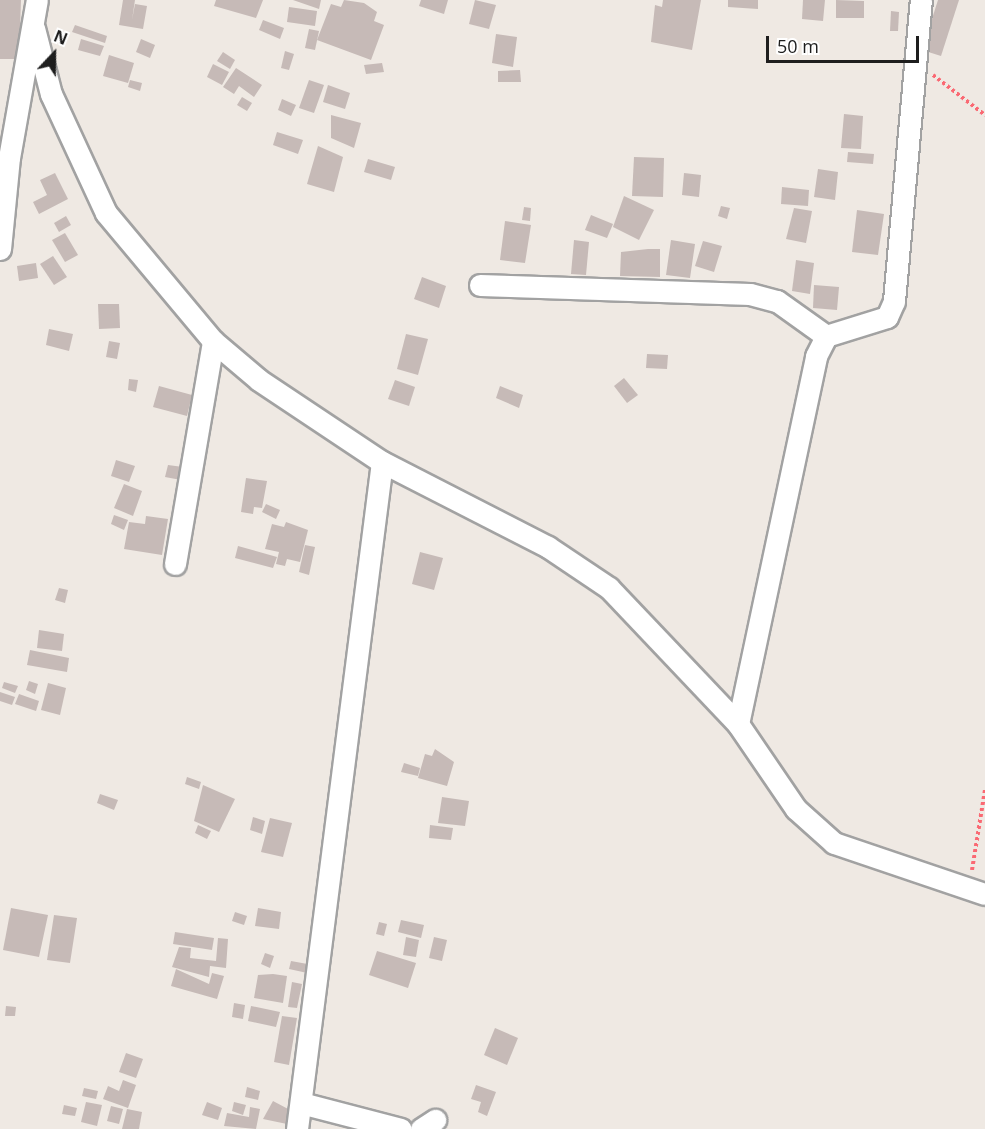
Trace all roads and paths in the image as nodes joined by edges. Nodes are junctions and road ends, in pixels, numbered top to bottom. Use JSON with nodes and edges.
{"nodes":[{"id":1,"x":37,"y":0,"type":"edge"},
{"id":2,"x":921,"y":0,"type":"edge"},
{"id":3,"x":34,"y":28,"type":"junction"},
{"id":4,"x":913,"y":60,"type":"junction"},
{"id":5,"x":985,"y":115,"type":"edge"},
{"id":6,"x":0,"y":249,"type":"edge"},
{"id":7,"x":480,"y":285,"type":"dead end"},
{"id":8,"x":826,"y":336,"type":"junction"},
{"id":9,"x":213,"y":341,"type":"junction"},
{"id":10,"x":382,"y":462,"type":"junction"},
{"id":11,"x":175,"y":564,"type":"dead end"},
{"id":12,"x":738,"y":724,"type":"junction"},
{"id":13,"x":985,"y":790,"type":"edge"},
{"id":14,"x":971,"y":871,"type":"dead end"},
{"id":15,"x":985,"y":894,"type":"edge"},
{"id":16,"x":301,"y":1103,"type":"junction"},
{"id":17,"x":297,"y":1129,"type":"edge"},
{"id":18,"x":401,"y":1129,"type":"edge"}],
"edges":[{"from":1,"to":3,"type":"street"},
{"from":2,"to":4,"type":"street"},
{"from":3,"to":6,"type":"street"},
{"from":3,"to":9,"type":"street"},
{"from":4,"to":5,"type":"path"},
{"from":4,"to":8,"type":"street"},
{"from":7,"to":8,"type":"street"},
{"from":8,"to":12,"type":"street"},
{"from":9,"to":10,"type":"street"},
{"from":9,"to":11,"type":"street"},
{"from":10,"to":12,"type":"street"},
{"from":10,"to":16,"type":"street"},
{"from":12,"to":15,"type":"street"},
{"from":13,"to":14,"type":"path"},
{"from":16,"to":17,"type":"street"},
{"from":16,"to":18,"type":"street"}]}
